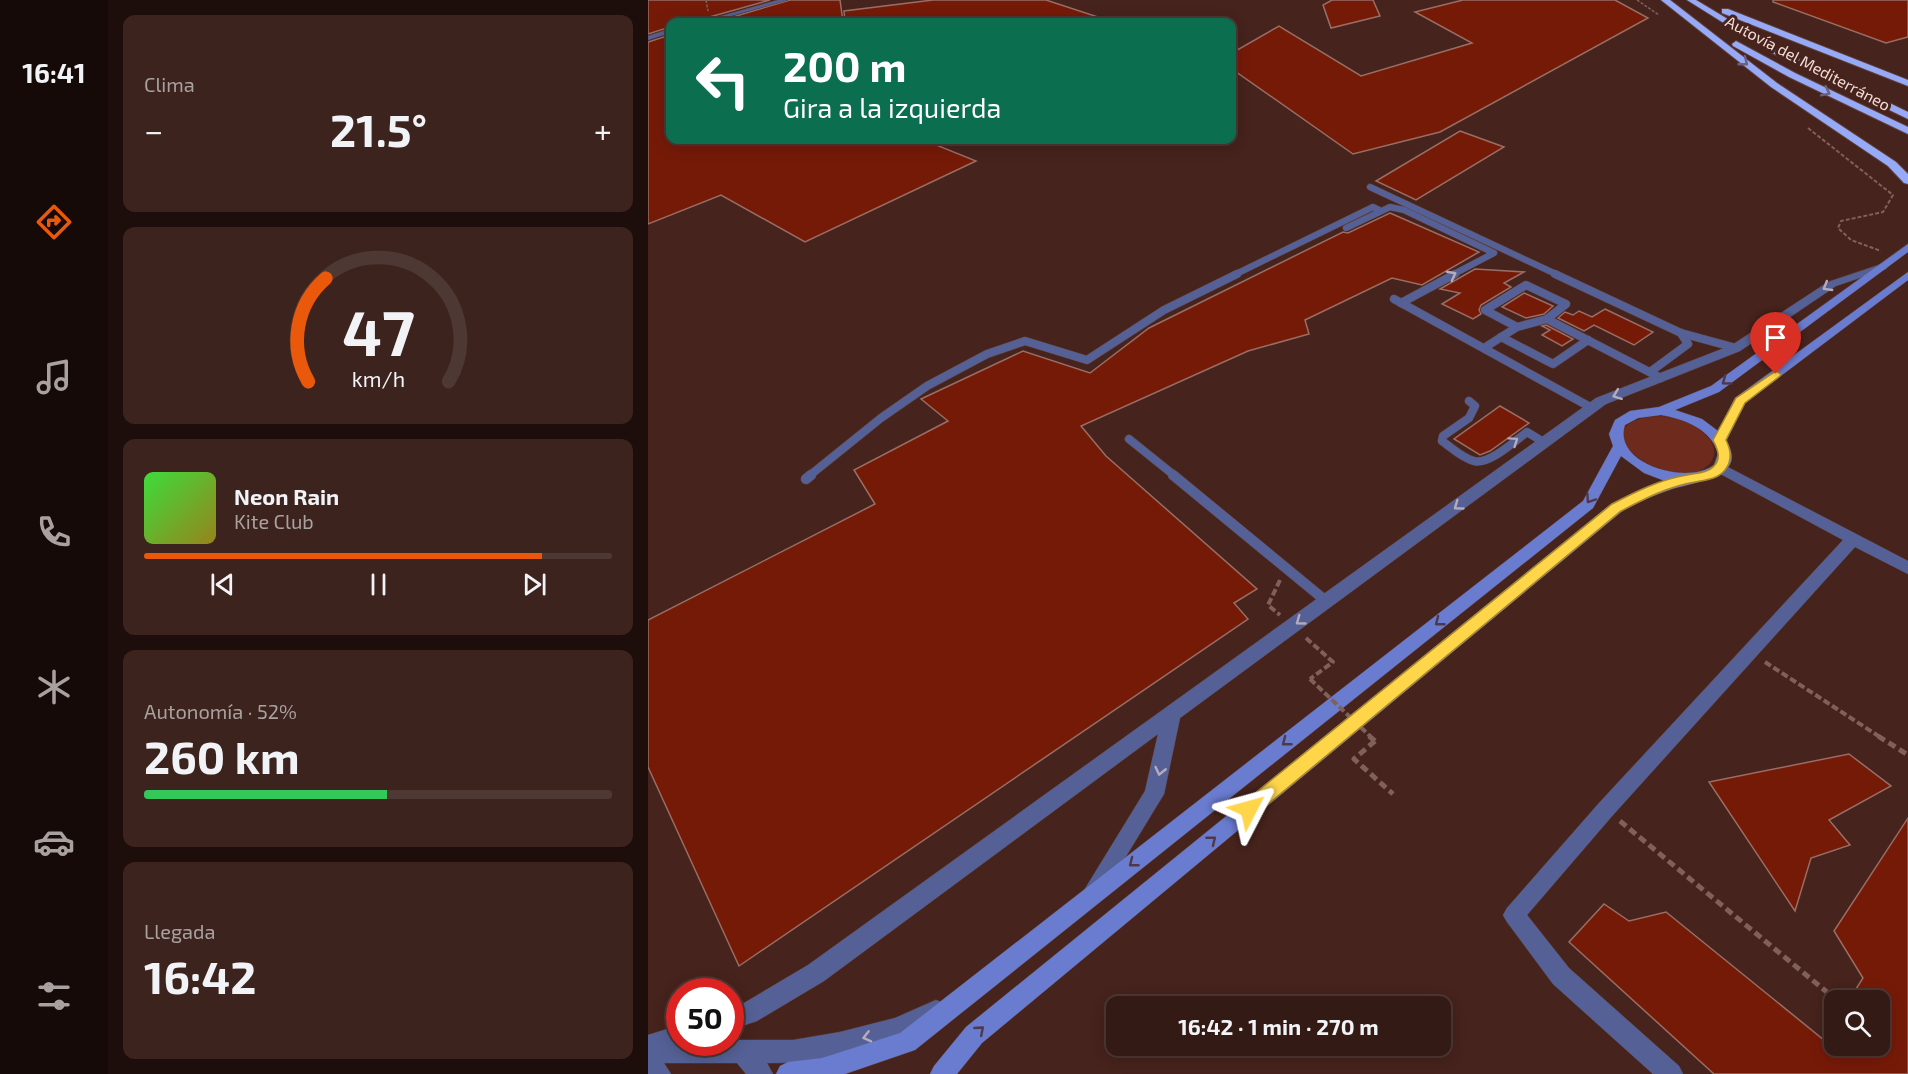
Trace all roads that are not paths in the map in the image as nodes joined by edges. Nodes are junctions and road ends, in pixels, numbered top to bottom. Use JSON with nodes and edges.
{"nodes":[{"id":1,"x":785,"y":0,"type":"edge"},
{"id":2,"x":1666,"y":0,"type":"edge"},
{"id":3,"x":1690,"y":0,"type":"edge"},
{"id":4,"x":1702,"y":0,"type":"edge"},
{"id":5,"x":718,"y":18,"type":"edge"},
{"id":6,"x":666,"y":32,"type":"edge"},
{"id":7,"x":648,"y":38,"type":"edge"},
{"id":8,"x":1908,"y":83,"type":"edge"},
{"id":9,"x":1908,"y":116,"type":"edge"},
{"id":10,"x":1908,"y":131,"type":"edge"},
{"id":11,"x":1908,"y":181,"type":"edge"},
{"id":12,"x":1370,"y":187,"type":"dead end"},
{"id":13,"x":1379,"y":210,"type":"dead end"},
{"id":14,"x":1908,"y":247,"type":"edge"},
{"id":15,"x":1280,"y":254,"type":"junction"},
{"id":16,"x":1888,"y":261,"type":"junction"},
{"id":17,"x":1908,"y":275,"type":"edge"},
{"id":18,"x":1547,"y":319,"type":"junction"},
{"id":19,"x":1517,"y":327,"type":"junction"},
{"id":20,"x":1681,"y":333,"type":"junction"},
{"id":21,"x":1501,"y":338,"type":"junction"},
{"id":22,"x":1588,"y":340,"type":"junction"},
{"id":23,"x":1484,"y":348,"type":"junction"},
{"id":24,"x":1736,"y":348,"type":"junction"},
{"id":25,"x":1655,"y":375,"type":"junction"},
{"id":26,"x":1468,"y":401,"type":"dead end"},
{"id":27,"x":1592,"y":408,"type":"junction"},
{"id":28,"x":1661,"y":411,"type":"junction"},
{"id":29,"x":1129,"y":439,"type":"dead end"},
{"id":30,"x":1719,"y":440,"type":"junction"},
{"id":31,"x":1545,"y":443,"type":"junction"},
{"id":32,"x":1619,"y":448,"type":"junction"},
{"id":33,"x":1720,"y":468,"type":"junction"},
{"id":34,"x":806,"y":479,"type":"dead end"},
{"id":35,"x":1683,"y":480,"type":"junction"},
{"id":36,"x":1853,"y":539,"type":"junction"},
{"id":37,"x":1908,"y":568,"type":"edge"},
{"id":38,"x":1326,"y":601,"type":"junction"},
{"id":39,"x":1172,"y":714,"type":"junction"},
{"id":40,"x":1089,"y":898,"type":"junction"},
{"id":41,"x":960,"y":1000,"type":"junction"},
{"id":42,"x":744,"y":1015,"type":"edge"},
{"id":43,"x":666,"y":1042,"type":"edge"},
{"id":44,"x":648,"y":1049,"type":"edge"},
{"id":45,"x":666,"y":1049,"type":"edge"},
{"id":46,"x":744,"y":1051,"type":"edge"},
{"id":47,"x":744,"y":1053,"type":"edge"},
{"id":48,"x":648,"y":1063,"type":"edge"},
{"id":49,"x":829,"y":1072,"type":"edge"},
{"id":50,"x":659,"y":1074,"type":"edge"},
{"id":51,"x":761,"y":1074,"type":"edge"},
{"id":52,"x":788,"y":1074,"type":"edge"},
{"id":53,"x":942,"y":1074,"type":"edge"},
{"id":54,"x":1671,"y":1074,"type":"edge"}],
"edges":[{"from":1,"to":5,"type":"street"},
{"from":2,"to":10,"type":"highway","name":"Autovía del Mediterráneo","one_way":true},
{"from":2,"to":11,"type":"highway","one_way":true},
{"from":3,"to":9,"type":"highway","name":"Autovía del Mediterráneo"},
{"from":4,"to":8,"type":"highway"},
{"from":6,"to":7,"type":"street"},
{"from":12,"to":20,"type":"lane"},
{"from":13,"to":15,"type":"lane"},
{"from":14,"to":16,"type":"main road"},
{"from":23,"to":15,"type":"lane","one_way":true},
{"from":15,"to":34,"type":"lane"},
{"from":16,"to":24,"type":"street","one_way":true},
{"from":16,"to":28,"type":"main road","one_way":true},
{"from":17,"to":30,"type":"main road"},
{"from":18,"to":19,"type":"lane"},
{"from":18,"to":19,"type":"lane"},
{"from":18,"to":22,"type":"lane"},
{"from":19,"to":21,"type":"lane"},
{"from":20,"to":24,"type":"lane"},
{"from":20,"to":25,"type":"lane"},
{"from":21,"to":22,"type":"lane"},
{"from":21,"to":23,"type":"lane"},
{"from":22,"to":25,"type":"lane"},
{"from":23,"to":27,"type":"lane"},
{"from":24,"to":25,"type":"street"},
{"from":25,"to":27,"type":"street","one_way":true},
{"from":26,"to":31,"type":"lane","one_way":true},
{"from":27,"to":31,"type":"street"},
{"from":28,"to":30,"type":"main road"},
{"from":28,"to":32,"type":"main road"},
{"from":29,"to":38,"type":"lane"},
{"from":30,"to":33,"type":"main road"},
{"from":31,"to":38,"type":"street","one_way":true},
{"from":32,"to":35,"type":"main road"},
{"from":32,"to":40,"type":"main road","one_way":true},
{"from":33,"to":35,"type":"main road"},
{"from":33,"to":36,"type":"street"},
{"from":53,"to":35,"type":"main road","one_way":true},
{"from":36,"to":37,"type":"street"},
{"from":36,"to":54,"type":"street"},
{"from":38,"to":39,"type":"street","one_way":true},
{"from":39,"to":40,"type":"street","one_way":true},
{"from":39,"to":42,"type":"street"},
{"from":40,"to":41,"type":"main road"},
{"from":41,"to":46,"type":"street","one_way":true},
{"from":41,"to":49,"type":"main road"},
{"from":43,"to":44,"type":"street"},
{"from":44,"to":45,"type":"street"},
{"from":47,"to":51,"type":"street"},
{"from":48,"to":50,"type":"street"},
{"from":49,"to":52,"type":"main road"}]}
